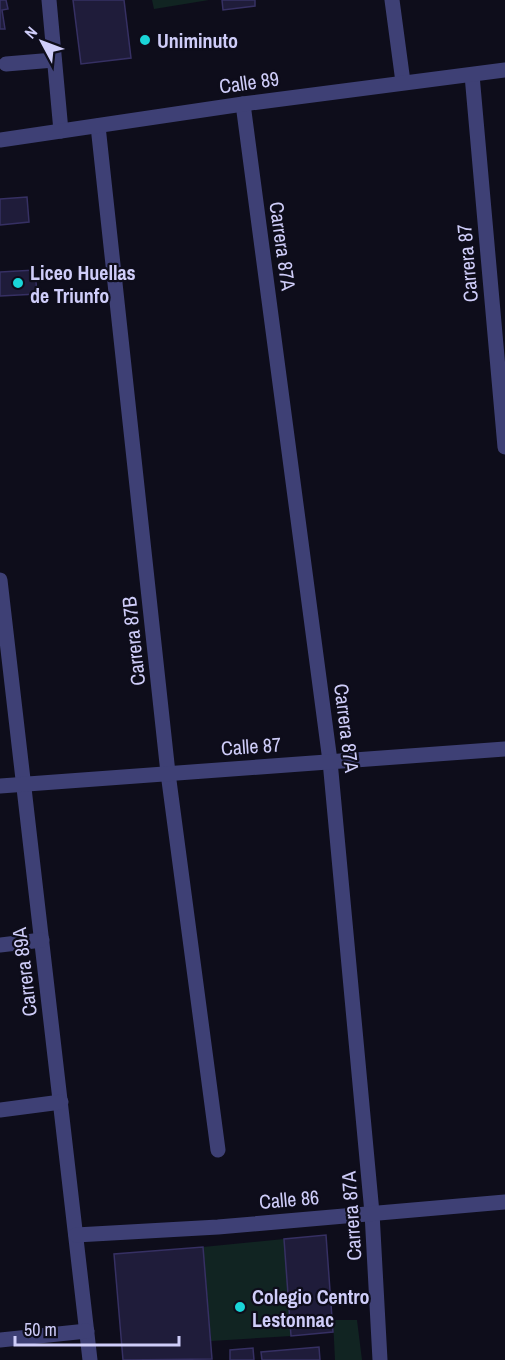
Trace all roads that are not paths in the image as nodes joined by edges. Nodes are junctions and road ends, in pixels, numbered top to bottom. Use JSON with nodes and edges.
{"nodes":[{"id":1,"x":49,"y":0,"type":"edge"},
{"id":2,"x":392,"y":0,"type":"edge"},
{"id":3,"x":54,"y":60,"type":"junction"},
{"id":4,"x":6,"y":64,"type":"dead end"},
{"id":5,"x":505,"y":70,"type":"edge"},
{"id":6,"x":472,"y":75,"type":"junction"},
{"id":7,"x":403,"y":82,"type":"junction"},
{"id":8,"x":243,"y":104,"type":"junction"},
{"id":9,"x":98,"y":126,"type":"junction"},
{"id":10,"x":61,"y":131,"type":"junction"},
{"id":11,"x":0,"y":140,"type":"edge"},
{"id":12,"x":505,"y":447,"type":"edge"},
{"id":13,"x":0,"y":580,"type":"edge"},
{"id":14,"x":505,"y":749,"type":"edge"},
{"id":15,"x":330,"y":761,"type":"junction"},
{"id":16,"x":168,"y":773,"type":"junction"},
{"id":17,"x":24,"y":784,"type":"junction"},
{"id":18,"x":0,"y":786,"type":"edge"},
{"id":19,"x":42,"y":940,"type":"junction"},
{"id":20,"x":0,"y":945,"type":"edge"},
{"id":21,"x":61,"y":1102,"type":"junction"},
{"id":22,"x":0,"y":1110,"type":"edge"},
{"id":23,"x":218,"y":1150,"type":"dead end"},
{"id":24,"x":505,"y":1202,"type":"edge"},
{"id":25,"x":372,"y":1213,"type":"junction"},
{"id":26,"x":76,"y":1235,"type":"junction"},
{"id":27,"x":87,"y":1331,"type":"junction"},
{"id":28,"x":0,"y":1340,"type":"edge"},
{"id":29,"x":90,"y":1360,"type":"edge"},
{"id":30,"x":380,"y":1360,"type":"edge"}],
"edges":[{"from":1,"to":3,"type":"street"},
{"from":2,"to":7,"type":"street"},
{"from":3,"to":4,"type":"street"},
{"from":3,"to":10,"type":"street"},
{"from":5,"to":6,"type":"street","name":"Calle 89"},
{"from":6,"to":7,"type":"street","name":"Calle 89"},
{"from":6,"to":12,"type":"street","name":"Carrera 87"},
{"from":7,"to":8,"type":"street","name":"Calle 89"},
{"from":8,"to":9,"type":"street","name":"Calle 89"},
{"from":8,"to":15,"type":"street","name":"Carrera 87A"},
{"from":9,"to":10,"type":"street","name":"Calle 89"},
{"from":9,"to":16,"type":"street","name":"Carrera 87B"},
{"from":10,"to":11,"type":"street","name":"Calle 89"},
{"from":13,"to":17,"type":"street","name":"Carrera 89A"},
{"from":14,"to":15,"type":"street","name":"Calle 87"},
{"from":15,"to":16,"type":"street","name":"Calle 87"},
{"from":15,"to":25,"type":"street","name":"Carrera 87A"},
{"from":16,"to":17,"type":"street","name":"Calle 87"},
{"from":16,"to":23,"type":"street","name":"Carrera 87B"},
{"from":17,"to":18,"type":"street","name":"Calle 87"},
{"from":17,"to":19,"type":"street","name":"Carrera 89A"},
{"from":19,"to":20,"type":"street"},
{"from":19,"to":21,"type":"street","name":"Carrera 89A"},
{"from":21,"to":22,"type":"street"},
{"from":21,"to":26,"type":"street","name":"Carrera 89A"},
{"from":24,"to":25,"type":"street","name":"Calle 86"},
{"from":25,"to":26,"type":"street","name":"Calle 86"},
{"from":25,"to":30,"type":"street","name":"Carrera 87A"},
{"from":26,"to":27,"type":"street","name":"Carrera 89A"},
{"from":27,"to":28,"type":"street"},
{"from":27,"to":29,"type":"street","name":"Carrera 89A"}]}
